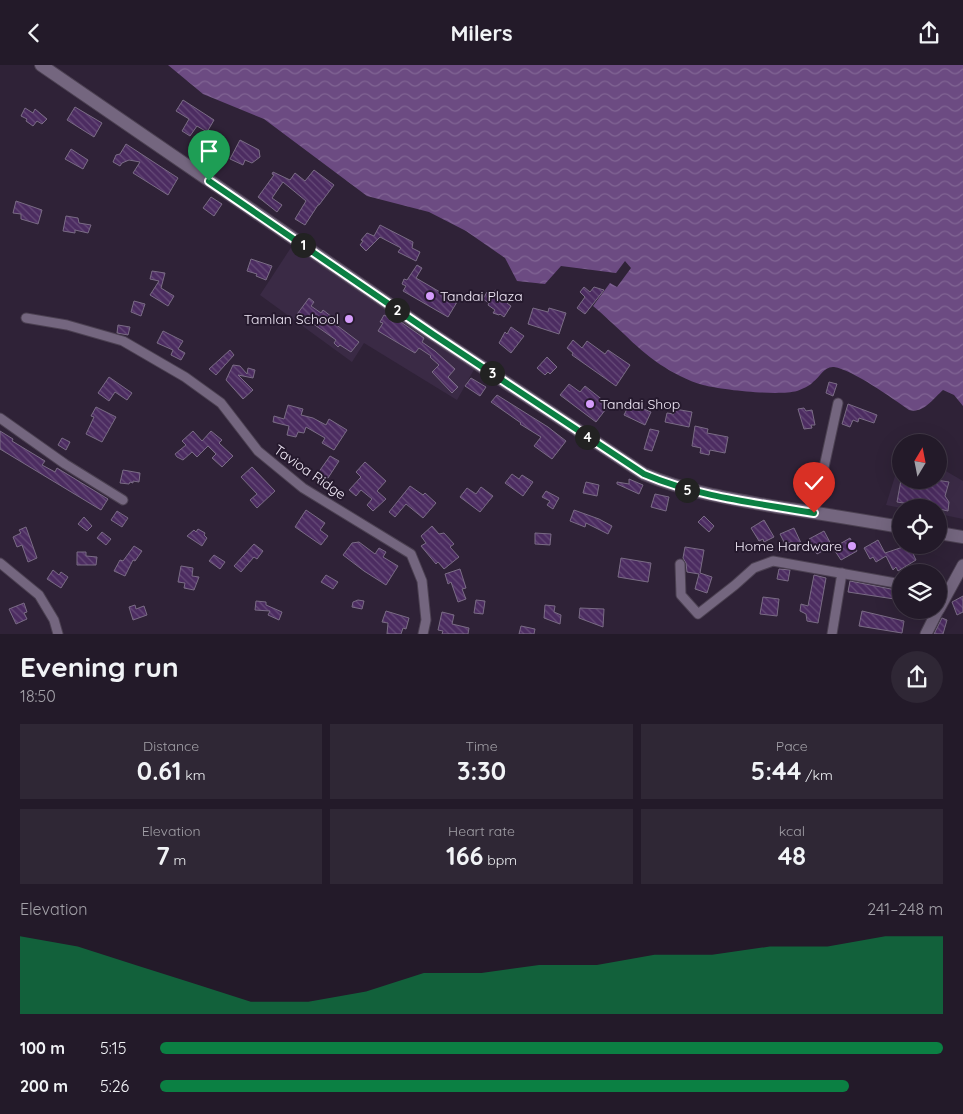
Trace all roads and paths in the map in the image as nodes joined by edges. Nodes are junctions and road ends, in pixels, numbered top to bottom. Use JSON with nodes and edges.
{"nodes":[{"id":1,"x":41,"y":65,"type":"edge"},
{"id":2,"x":26,"y":318,"type":"dead end"},
{"id":3,"x":838,"y":403,"type":"dead end"},
{"id":4,"x":0,"y":418,"type":"edge"},
{"id":5,"x":123,"y":500,"type":"dead end"},
{"id":6,"x":814,"y":513,"type":"junction"},
{"id":7,"x":892,"y":526,"type":"edge"},
{"id":8,"x":947,"y":534,"type":"edge"},
{"id":9,"x":963,"y":537,"type":"edge"},
{"id":10,"x":0,"y":563,"type":"edge"},
{"id":11,"x":680,"y":564,"type":"dead end"},
{"id":12,"x":963,"y":565,"type":"edge"},
{"id":13,"x":842,"y":573,"type":"junction"},
{"id":14,"x":892,"y":582,"type":"edge"},
{"id":15,"x":947,"y":587,"type":"edge"},
{"id":16,"x":934,"y":619,"type":"edge"},
{"id":17,"x":58,"y":634,"type":"edge"},
{"id":18,"x":423,"y":634,"type":"edge"},
{"id":19,"x":832,"y":634,"type":"edge"},
{"id":20,"x":926,"y":634,"type":"edge"}],
"edges":[{"from":1,"to":6,"type":"main road"},
{"from":2,"to":18,"type":"street","name":"Tavioa Ridge"},
{"from":3,"to":6,"type":"street"},
{"from":4,"to":5,"type":"street"},
{"from":6,"to":7,"type":"main road"},
{"from":8,"to":9,"type":"main road"},
{"from":10,"to":17,"type":"street"},
{"from":11,"to":13,"type":"street"},
{"from":12,"to":15,"type":"street"},
{"from":13,"to":14,"type":"street"},
{"from":13,"to":19,"type":"street"},
{"from":16,"to":20,"type":"street"}]}
